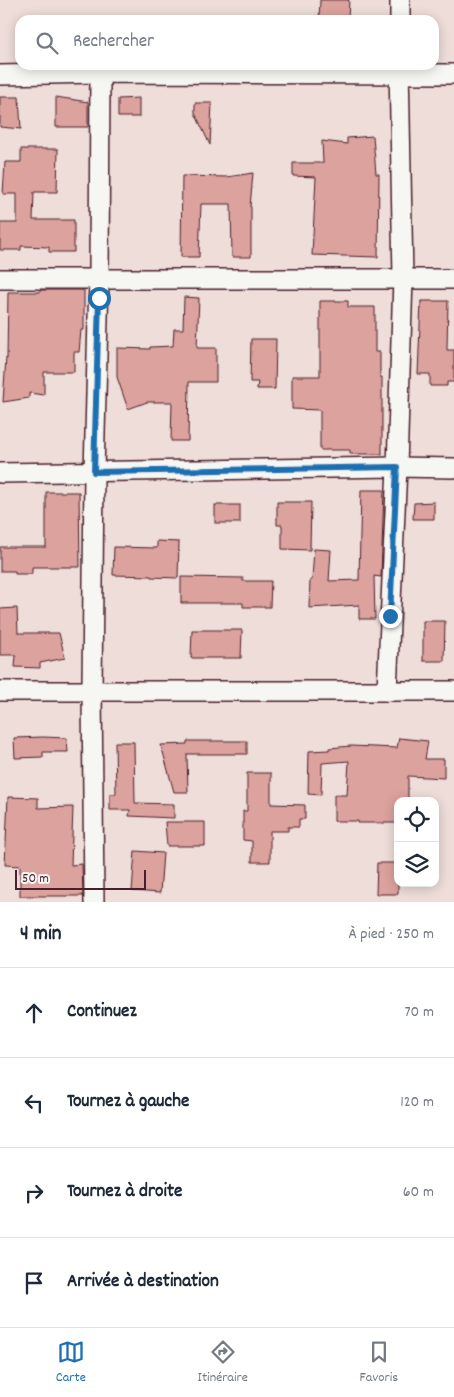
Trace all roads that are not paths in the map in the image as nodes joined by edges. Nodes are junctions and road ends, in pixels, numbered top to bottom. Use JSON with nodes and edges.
{"nodes":[{"id":1,"x":400,"y":0,"type":"edge"},
{"id":2,"x":400,"y":15,"type":"edge"},
{"id":3,"x":324,"y":70,"type":"edge"},
{"id":4,"x":399,"y":70,"type":"edge"},
{"id":5,"x":410,"y":70,"type":"edge"},
{"id":6,"x":100,"y":73,"type":"junction"},
{"id":7,"x":454,"y":74,"type":"edge"},
{"id":8,"x":0,"y":75,"type":"edge"},
{"id":9,"x":403,"y":278,"type":"junction"},
{"id":10,"x":0,"y":279,"type":"edge"},
{"id":11,"x":99,"y":279,"type":"junction"},
{"id":12,"x":454,"y":279,"type":"edge"},
{"id":13,"x":397,"y":467,"type":"junction"},
{"id":14,"x":454,"y":468,"type":"edge"},
{"id":15,"x":94,"y":472,"type":"junction"},
{"id":16,"x":0,"y":473,"type":"edge"},
{"id":17,"x":0,"y":691,"type":"edge"},
{"id":18,"x":387,"y":691,"type":"junction"},
{"id":19,"x":92,"y":692,"type":"junction"},
{"id":20,"x":454,"y":692,"type":"edge"},
{"id":21,"x":94,"y":902,"type":"edge"}],
"edges":[{"from":1,"to":2,"type":"street"},
{"from":3,"to":6,"type":"street"},
{"from":4,"to":9,"type":"street"},
{"from":5,"to":7,"type":"street"},
{"from":6,"to":8,"type":"street"},
{"from":6,"to":11,"type":"street"},
{"from":9,"to":11,"type":"street"},
{"from":9,"to":12,"type":"street"},
{"from":9,"to":13,"type":"street"},
{"from":10,"to":11,"type":"street"},
{"from":11,"to":15,"type":"street"},
{"from":13,"to":14,"type":"street"},
{"from":13,"to":15,"type":"street"},
{"from":13,"to":18,"type":"street"},
{"from":15,"to":16,"type":"street"},
{"from":15,"to":19,"type":"street"},
{"from":17,"to":19,"type":"street"},
{"from":18,"to":19,"type":"street"},
{"from":18,"to":20,"type":"street"},
{"from":19,"to":21,"type":"street"}]}
